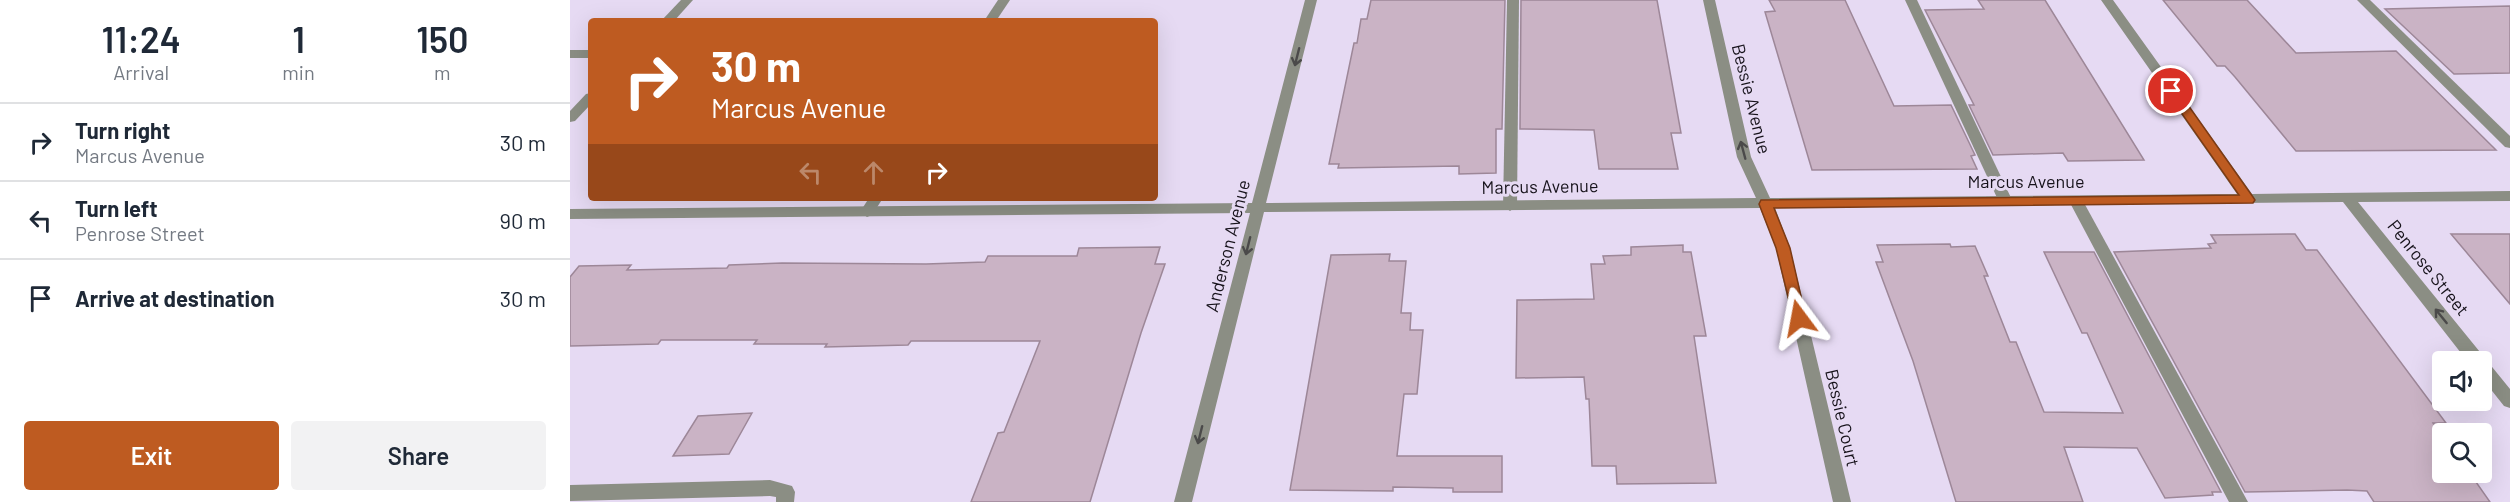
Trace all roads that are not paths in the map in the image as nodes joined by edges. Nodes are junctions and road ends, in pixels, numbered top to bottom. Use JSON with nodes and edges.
{"nodes":[{"id":1,"x":687,"y":0,"type":"edge"},
{"id":2,"x":1004,"y":0,"type":"edge"},
{"id":3,"x":1311,"y":0,"type":"edge"},
{"id":4,"x":1513,"y":0,"type":"edge"},
{"id":5,"x":1709,"y":0,"type":"edge"},
{"id":6,"x":1911,"y":0,"type":"edge"},
{"id":7,"x":2107,"y":0,"type":"edge"},
{"id":8,"x":2363,"y":0,"type":"edge"},
{"id":9,"x":670,"y":18,"type":"edge"},
{"id":10,"x":992,"y":18,"type":"edge"},
{"id":11,"x":570,"y":54,"type":"edge"},
{"id":12,"x":588,"y":54,"type":"edge"},
{"id":13,"x":588,"y":100,"type":"edge"},
{"id":14,"x":570,"y":118,"type":"edge"},
{"id":15,"x":2510,"y":144,"type":"edge"},
{"id":16,"x":2510,"y":196,"type":"edge"},
{"id":17,"x":2347,"y":198,"type":"junction"},
{"id":18,"x":2249,"y":200,"type":"junction"},
{"id":19,"x":874,"y":201,"type":"edge"},
{"id":20,"x":2006,"y":201,"type":"junction"},
{"id":21,"x":2076,"y":201,"type":"junction"},
{"id":22,"x":1766,"y":204,"type":"junction"},
{"id":23,"x":1510,"y":206,"type":"junction"},
{"id":24,"x":1258,"y":209,"type":"junction"},
{"id":25,"x":867,"y":212,"type":"junction"},
{"id":26,"x":570,"y":214,"type":"edge"},
{"id":27,"x":2469,"y":351,"type":"edge"},
{"id":28,"x":2492,"y":379,"type":"edge"},
{"id":29,"x":2510,"y":401,"type":"edge"},
{"id":30,"x":570,"y":493,"type":"edge"},
{"id":31,"x":785,"y":502,"type":"edge"},
{"id":32,"x":1183,"y":502,"type":"edge"},
{"id":33,"x":1842,"y":502,"type":"edge"},
{"id":34,"x":2240,"y":502,"type":"edge"}],
"edges":[{"from":1,"to":9,"type":"street"},
{"from":2,"to":10,"type":"street"},
{"from":3,"to":24,"type":"street","name":"Anderson Avenue","one_way":true},
{"from":4,"to":23,"type":"street"},
{"from":22,"to":5,"type":"street","name":"Bessie Avenue","one_way":true},
{"from":6,"to":20,"type":"street"},
{"from":7,"to":18,"type":"street"},
{"from":8,"to":15,"type":"street"},
{"from":11,"to":12,"type":"street"},
{"from":13,"to":14,"type":"street"},
{"from":16,"to":17,"type":"street","name":"Marcus Avenue"},
{"from":17,"to":18,"type":"street","name":"Marcus Avenue"},
{"from":27,"to":17,"type":"street","name":"Penrose Street","one_way":true},
{"from":18,"to":21,"type":"street","name":"Marcus Avenue"},
{"from":19,"to":25,"type":"street"},
{"from":20,"to":21,"type":"street","name":"Marcus Avenue"},
{"from":20,"to":22,"type":"street","name":"Marcus Avenue"},
{"from":21,"to":34,"type":"street"},
{"from":22,"to":23,"type":"street","name":"Marcus Avenue"},
{"from":22,"to":33,"type":"street","name":"Bessie Court"},
{"from":23,"to":24,"type":"street","name":"Marcus Avenue"},
{"from":24,"to":25,"type":"street","name":"Marcus Avenue"},
{"from":24,"to":32,"type":"street","name":"Anderson Avenue","one_way":true},
{"from":25,"to":26,"type":"street","name":"Marcus Avenue"},
{"from":28,"to":29,"type":"street"},
{"from":30,"to":31,"type":"street"}]}
